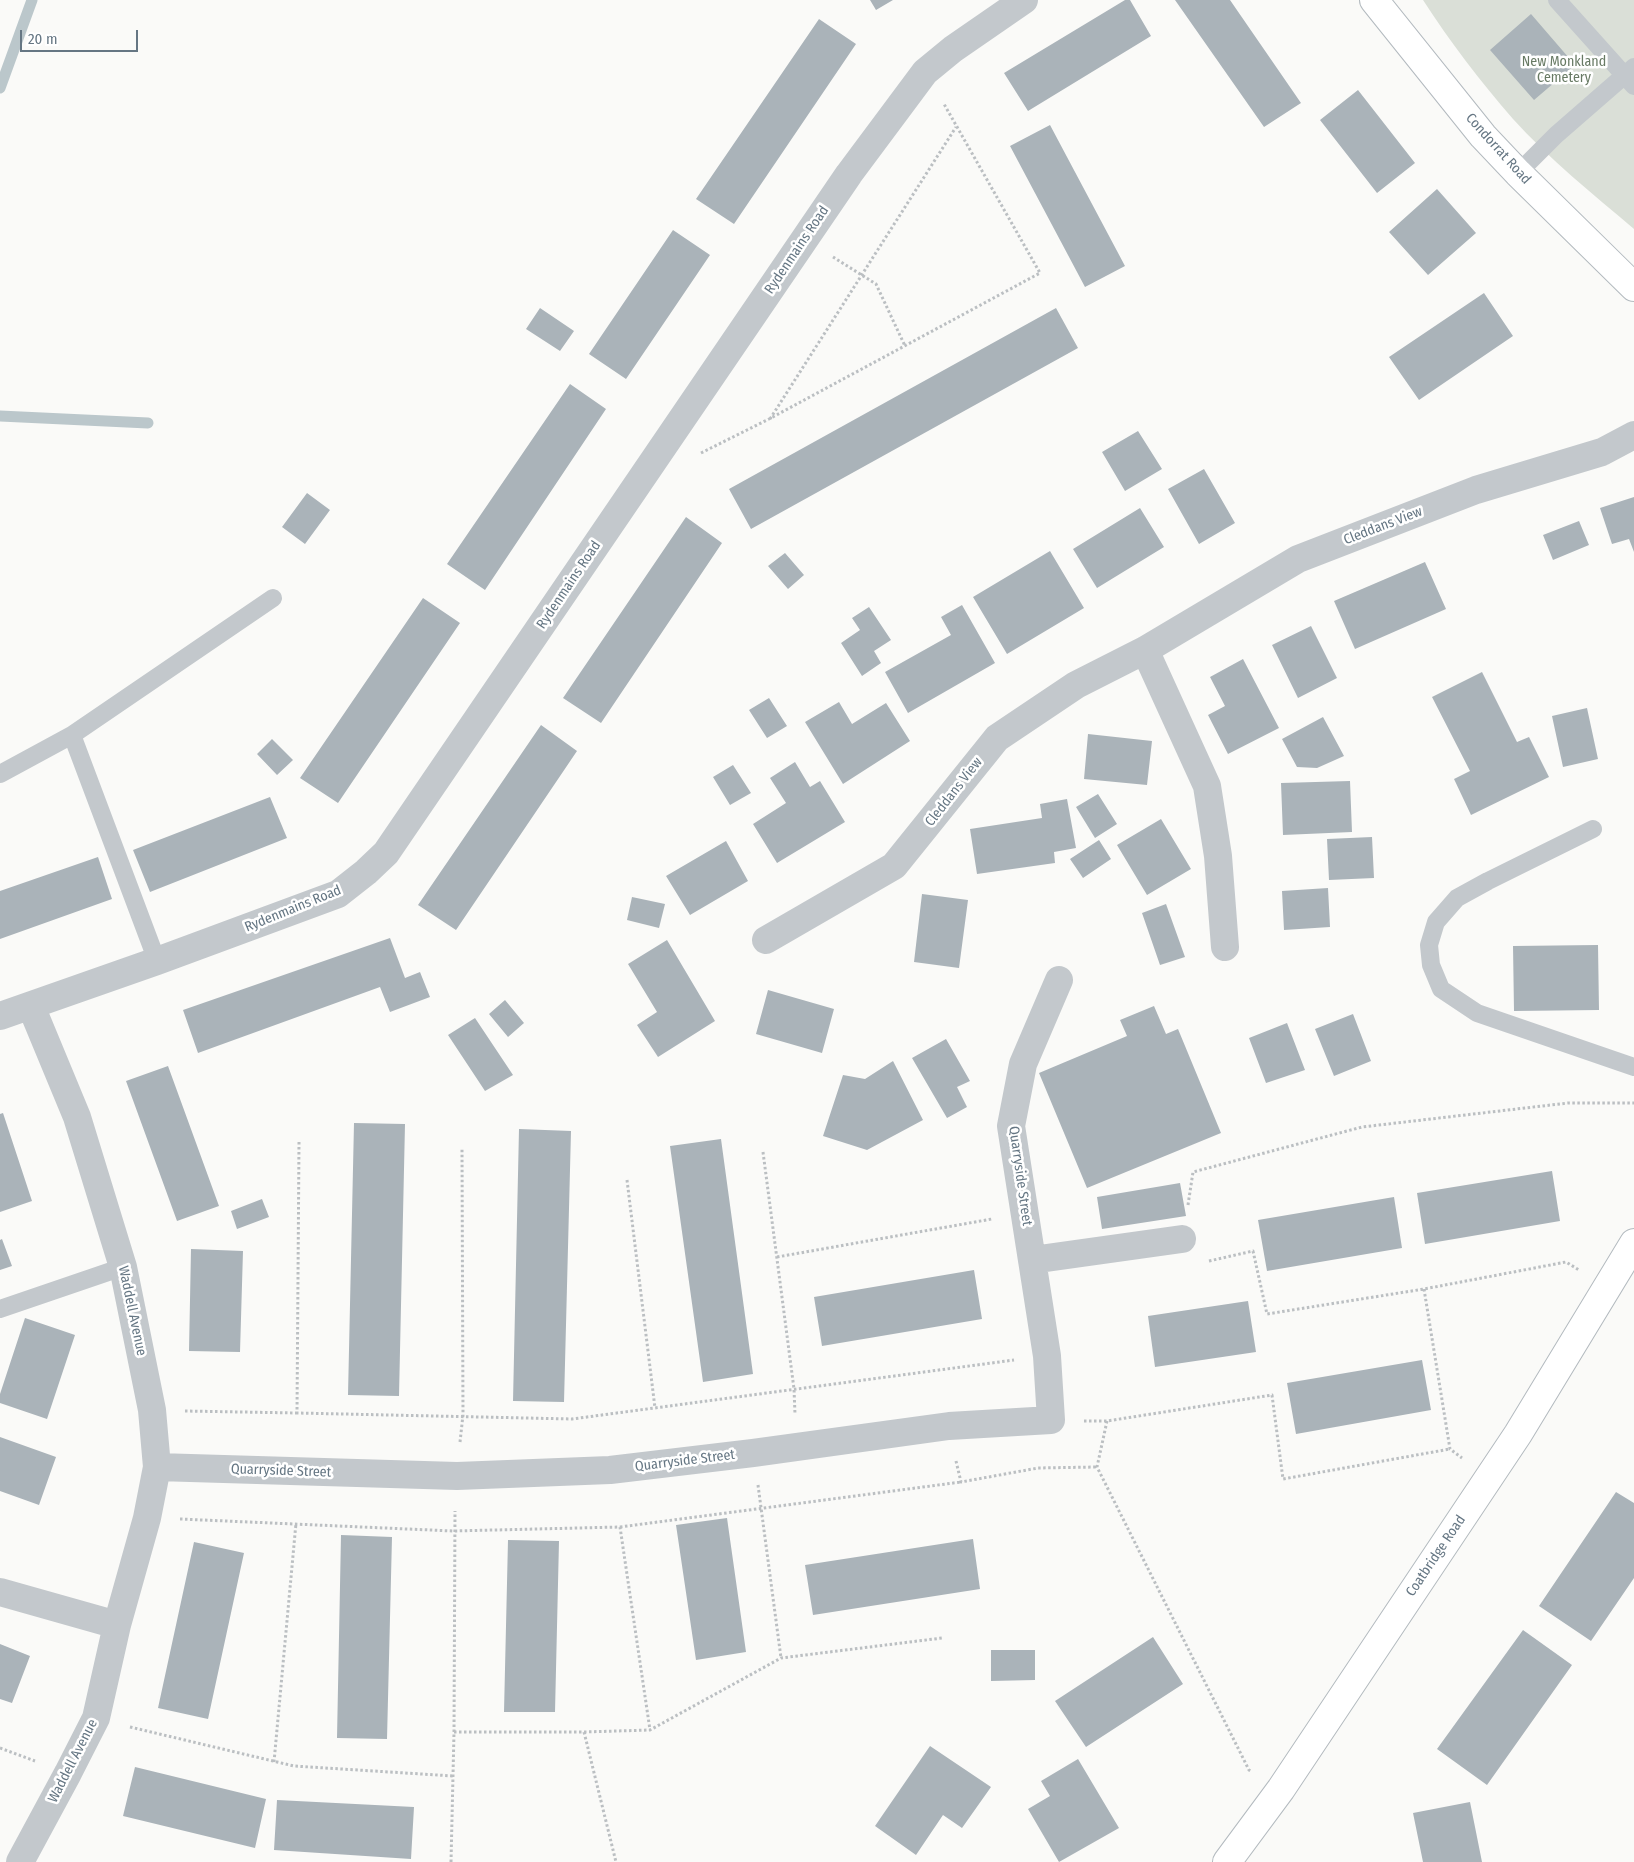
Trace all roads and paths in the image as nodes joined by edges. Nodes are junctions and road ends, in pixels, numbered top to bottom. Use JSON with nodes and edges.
{"nodes":[{"id":1,"x":1024,"y":0,"type":"edge"},
{"id":2,"x":1374,"y":0,"type":"edge"},
{"id":3,"x":1557,"y":0,"type":"edge"},
{"id":4,"x":925,"y":72,"type":"junction"},
{"id":5,"x":1631,"y":76,"type":"edge"},
{"id":6,"x":957,"y":127,"type":"junction"},
{"id":7,"x":1518,"y":173,"type":"junction"},
{"id":8,"x":804,"y":239,"type":"junction"},
{"id":9,"x":861,"y":275,"type":"junction"},
{"id":10,"x":1634,"y":287,"type":"edge"},
{"id":11,"x":905,"y":346,"type":"junction"},
{"id":12,"x":769,"y":419,"type":"junction"},
{"id":13,"x":1634,"y":435,"type":"edge"},
{"id":14,"x":698,"y":455,"type":"dead end"},
{"id":15,"x":273,"y":598,"type":"dead end"},
{"id":16,"x":1145,"y":650,"type":"junction"},
{"id":17,"x":72,"y":735,"type":"junction"},
{"id":18,"x":0,"y":774,"type":"edge"},
{"id":19,"x":1593,"y":829,"type":"dead end"},
{"id":20,"x":766,"y":940,"type":"dead end"},
{"id":21,"x":1225,"y":947,"type":"dead end"},
{"id":22,"x":157,"y":961,"type":"junction"},
{"id":23,"x":1059,"y":980,"type":"dead end"},
{"id":24,"x":31,"y":1006,"type":"junction"},
{"id":25,"x":0,"y":1016,"type":"edge"},
{"id":26,"x":1634,"y":1067,"type":"edge"},
{"id":27,"x":1634,"y":1103,"type":"edge"},
{"id":28,"x":299,"y":1142,"type":"dead end"},
{"id":29,"x":763,"y":1152,"type":"dead end"},
{"id":30,"x":627,"y":1180,"type":"dead end"},
{"id":31,"x":1025,"y":1216,"type":"junction"},
{"id":32,"x":1182,"y":1239,"type":"junction"},
{"id":33,"x":1631,"y":1255,"type":"edge"},
{"id":34,"x":777,"y":1256,"type":"junction"},
{"id":35,"x":1032,"y":1260,"type":"junction"},
{"id":36,"x":123,"y":1267,"type":"junction"},
{"id":37,"x":1578,"y":1269,"type":"dead end"},
{"id":38,"x":1424,"y":1289,"type":"junction"},
{"id":39,"x":0,"y":1308,"type":"edge"},
{"id":40,"x":1047,"y":1356,"type":"junction"},
{"id":41,"x":794,"y":1389,"type":"junction"},
{"id":42,"x":794,"y":1405,"type":"dead end"},
{"id":43,"x":655,"y":1408,"type":"junction"},
{"id":44,"x":152,"y":1410,"type":"junction"},
{"id":45,"x":297,"y":1413,"type":"junction"},
{"id":46,"x":1051,"y":1420,"type":"junction"},
{"id":47,"x":1107,"y":1421,"type":"junction"},
{"id":48,"x":949,"y":1426,"type":"junction"},
{"id":49,"x":1450,"y":1449,"type":"junction"},
{"id":50,"x":753,"y":1453,"type":"junction"},
{"id":51,"x":1456,"y":1453,"type":"dead end"},
{"id":52,"x":157,"y":1468,"type":"junction"},
{"id":53,"x":1097,"y":1468,"type":"junction"},
{"id":54,"x":961,"y":1482,"type":"junction"},
{"id":55,"x":761,"y":1508,"type":"junction"},
{"id":56,"x":147,"y":1518,"type":"junction"},
{"id":57,"x":296,"y":1524,"type":"junction"},
{"id":58,"x":620,"y":1527,"type":"junction"},
{"id":59,"x":0,"y":1592,"type":"edge"},
{"id":60,"x":118,"y":1625,"type":"junction"},
{"id":61,"x":942,"y":1638,"type":"dead end"},
{"id":62,"x":781,"y":1658,"type":"junction"},
{"id":63,"x":96,"y":1718,"type":"junction"},
{"id":64,"x":650,"y":1730,"type":"junction"},
{"id":65,"x":454,"y":1732,"type":"dead end"},
{"id":66,"x":584,"y":1732,"type":"junction"},
{"id":67,"x":274,"y":1762,"type":"junction"},
{"id":68,"x":453,"y":1776,"type":"dead end"},
{"id":69,"x":1281,"y":1789,"type":"junction"},
{"id":70,"x":24,"y":1860,"type":"edge"},
{"id":71,"x":616,"y":1862,"type":"edge"},
{"id":72,"x":1227,"y":1862,"type":"edge"}],
"edges":[{"from":1,"to":4,"type":"street","name":"Rydenmains Road"},
{"from":2,"to":7,"type":"main road","name":"Condorrat Road"},
{"from":3,"to":5,"type":"lane"},
{"from":4,"to":6,"type":"path"},
{"from":4,"to":8,"type":"street","name":"Rydenmains Road"},
{"from":5,"to":7,"type":"lane"},
{"from":6,"to":9,"type":"path"},
{"from":6,"to":11,"type":"path"},
{"from":7,"to":10,"type":"main road","name":"Condorrat Road"},
{"from":8,"to":9,"type":"path"},
{"from":8,"to":22,"type":"street","name":"Rydenmains Road"},
{"from":9,"to":11,"type":"path"},
{"from":9,"to":12,"type":"path"},
{"from":11,"to":12,"type":"path"},
{"from":12,"to":14,"type":"path"},
{"from":13,"to":16,"type":"street","name":"Cleddans View"},
{"from":15,"to":17,"type":"lane"},
{"from":16,"to":20,"type":"street","name":"Cleddans View"},
{"from":16,"to":21,"type":"street"},
{"from":17,"to":18,"type":"lane"},
{"from":17,"to":22,"type":"lane"},
{"from":19,"to":26,"type":"lane"},
{"from":22,"to":24,"type":"street","name":"Rydenmains Road"},
{"from":23,"to":31,"type":"street","name":"Quarryside Street"},
{"from":24,"to":25,"type":"street","name":"Rydenmains Road"},
{"from":24,"to":36,"type":"street","name":"Waddell Avenue"},
{"from":27,"to":32,"type":"path"},
{"from":28,"to":45,"type":"path"},
{"from":29,"to":34,"type":"path"},
{"from":30,"to":43,"type":"path"},
{"from":31,"to":34,"type":"path"},
{"from":31,"to":35,"type":"street","name":"Quarryside Street"},
{"from":32,"to":35,"type":"street"},
{"from":32,"to":38,"type":"path"},
{"from":33,"to":69,"type":"main road","name":"Coatbridge Road"},
{"from":34,"to":41,"type":"path"},
{"from":35,"to":40,"type":"street","name":"Quarryside Street"},
{"from":36,"to":39,"type":"lane"},
{"from":36,"to":44,"type":"street","name":"Waddell Avenue"},
{"from":37,"to":38,"type":"path"},
{"from":38,"to":49,"type":"path"},
{"from":40,"to":41,"type":"path"},
{"from":40,"to":46,"type":"street","name":"Quarryside Street"},
{"from":41,"to":42,"type":"path"},
{"from":41,"to":43,"type":"path"},
{"from":43,"to":45,"type":"path"},
{"from":44,"to":45,"type":"path"},
{"from":44,"to":52,"type":"street","name":"Waddell Avenue"},
{"from":46,"to":47,"type":"path"},
{"from":46,"to":48,"type":"street","name":"Quarryside Street"},
{"from":47,"to":49,"type":"path"},
{"from":47,"to":53,"type":"path"},
{"from":48,"to":50,"type":"street","name":"Quarryside Street"},
{"from":48,"to":54,"type":"path"},
{"from":49,"to":51,"type":"path"},
{"from":50,"to":52,"type":"street","name":"Quarryside Street"},
{"from":50,"to":55,"type":"path"},
{"from":52,"to":56,"type":"street","name":"Waddell Avenue"},
{"from":53,"to":54,"type":"path"},
{"from":53,"to":69,"type":"path"},
{"from":54,"to":55,"type":"path"},
{"from":55,"to":58,"type":"path"},
{"from":55,"to":62,"type":"path"},
{"from":56,"to":57,"type":"path"},
{"from":56,"to":60,"type":"street","name":"Waddell Avenue"},
{"from":57,"to":58,"type":"path"},
{"from":57,"to":67,"type":"path"},
{"from":58,"to":64,"type":"path"},
{"from":59,"to":60,"type":"street"},
{"from":60,"to":63,"type":"street","name":"Waddell Avenue"},
{"from":61,"to":62,"type":"path"},
{"from":62,"to":64,"type":"path"},
{"from":63,"to":67,"type":"path"},
{"from":63,"to":70,"type":"street","name":"Waddell Avenue"},
{"from":64,"to":66,"type":"path"},
{"from":65,"to":66,"type":"path"},
{"from":66,"to":71,"type":"path"},
{"from":67,"to":68,"type":"path"},
{"from":69,"to":72,"type":"main road","name":"Coatbridge Road"}]}
